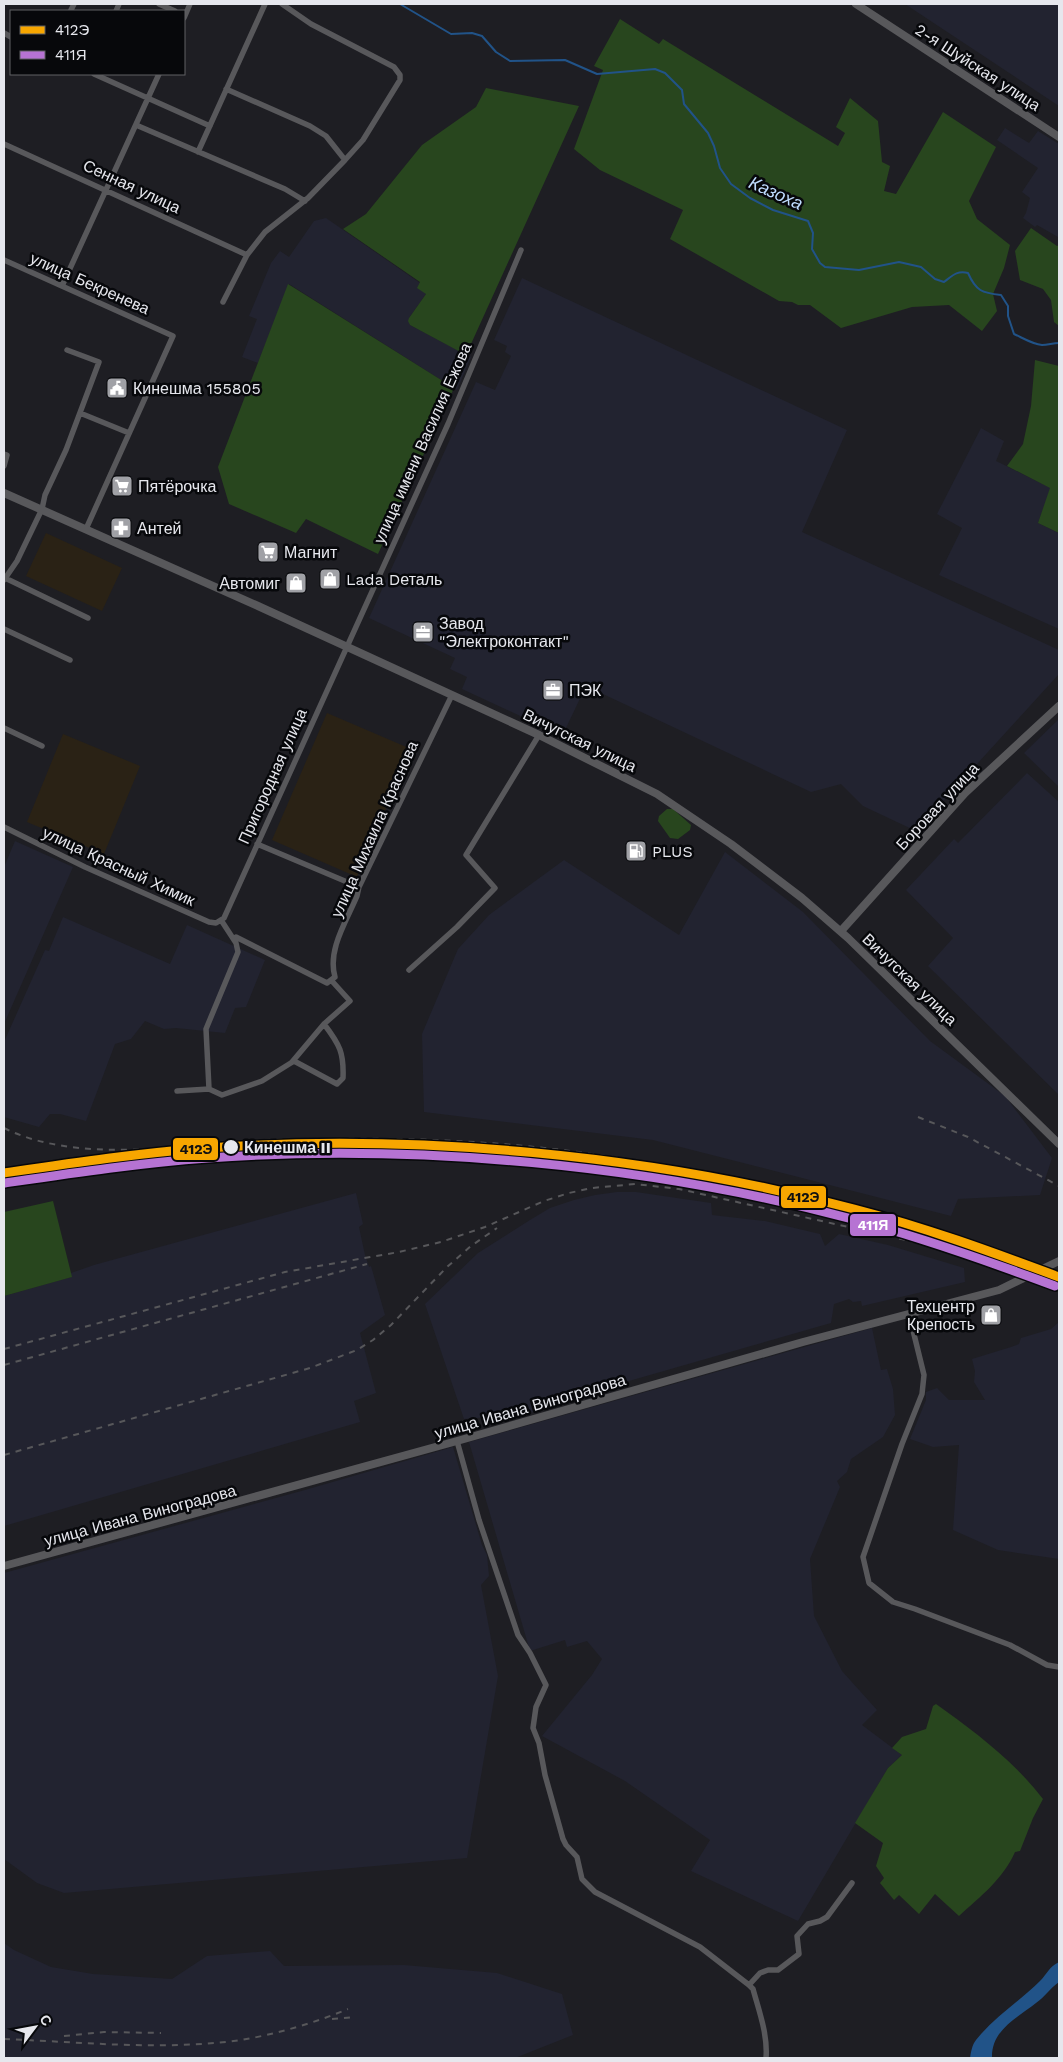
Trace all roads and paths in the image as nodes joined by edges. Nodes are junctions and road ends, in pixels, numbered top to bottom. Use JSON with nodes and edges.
{"nodes":[{"id":1,"x":74,"y":4,"type":"edge"},
{"id":2,"x":159,"y":4,"type":"edge"},
{"id":3,"x":265,"y":4,"type":"edge"},
{"id":4,"x":282,"y":4,"type":"edge"},
{"id":5,"x":856,"y":4,"type":"edge"},
{"id":6,"x":71,"y":10,"type":"edge"},
{"id":7,"x":173,"y":10,"type":"edge"},
{"id":8,"x":96,"y":75,"type":"edge"},
{"id":9,"x":159,"y":75,"type":"edge"},
{"id":10,"x":226,"y":89,"type":"junction"},
{"id":11,"x":148,"y":98,"type":"junction"},
{"id":12,"x":136,"y":126,"type":"junction"},
{"id":13,"x":210,"y":126,"type":"junction"},
{"id":14,"x":1059,"y":137,"type":"edge"},
{"id":15,"x":4,"y":144,"type":"edge"},
{"id":16,"x":198,"y":152,"type":"junction"},
{"id":17,"x":345,"y":160,"type":"junction"},
{"id":18,"x":106,"y":189,"type":"junction"},
{"id":19,"x":305,"y":201,"type":"junction"},
{"id":20,"x":521,"y":250,"type":"dead end"},
{"id":21,"x":247,"y":255,"type":"junction"},
{"id":22,"x":4,"y":260,"type":"edge"},
{"id":23,"x":62,"y":286,"type":"junction"},
{"id":24,"x":223,"y":302,"type":"dead end"},
{"id":25,"x":67,"y":350,"type":"dead end"},
{"id":26,"x":80,"y":413,"type":"junction"},
{"id":27,"x":129,"y":433,"type":"junction"},
{"id":28,"x":4,"y":454,"type":"edge"},
{"id":29,"x":4,"y":466,"type":"edge"},
{"id":30,"x":4,"y":493,"type":"edge"},
{"id":31,"x":42,"y":509,"type":"junction"},
{"id":32,"x":86,"y":529,"type":"junction"},
{"id":33,"x":5,"y":579,"type":"edge"},
{"id":34,"x":88,"y":618,"type":"dead end"},
{"id":35,"x":4,"y":629,"type":"edge"},
{"id":36,"x":346,"y":646,"type":"junction"},
{"id":37,"x":70,"y":660,"type":"dead end"},
{"id":38,"x":452,"y":695,"type":"junction"},
{"id":39,"x":1059,"y":706,"type":"edge"},
{"id":40,"x":4,"y":728,"type":"edge"},
{"id":41,"x":539,"y":735,"type":"junction"},
{"id":42,"x":42,"y":746,"type":"dead end"},
{"id":43,"x":4,"y":828,"type":"edge"},
{"id":44,"x":257,"y":844,"type":"junction"},
{"id":45,"x":359,"y":887,"type":"junction"},
{"id":46,"x":222,"y":919,"type":"junction"},
{"id":47,"x":841,"y":931,"type":"junction"},
{"id":48,"x":236,"y":937,"type":"dead end"},
{"id":49,"x":409,"y":970,"type":"dead end"},
{"id":50,"x":333,"y":978,"type":"junction"},
{"id":51,"x":324,"y":1024,"type":"junction"},
{"id":52,"x":292,"y":1062,"type":"junction"},
{"id":53,"x":208,"y":1089,"type":"junction"},
{"id":54,"x":177,"y":1091,"type":"dead end"},
{"id":55,"x":1059,"y":1144,"type":"edge"},
{"id":56,"x":1059,"y":1261,"type":"edge"},
{"id":57,"x":909,"y":1314,"type":"junction"},
{"id":58,"x":457,"y":1441,"type":"junction"},
{"id":59,"x":4,"y":1566,"type":"edge"},
{"id":60,"x":1059,"y":1667,"type":"edge"},
{"id":61,"x":852,"y":1883,"type":"dead end"},
{"id":62,"x":749,"y":1985,"type":"junction"},
{"id":63,"x":766,"y":2058,"type":"edge"}],
"edges":[{"from":1,"to":6,"type":"street"},
{"from":2,"to":7,"type":"street"},
{"from":3,"to":10,"type":"street"},
{"from":4,"to":17,"type":"street"},
{"from":5,"to":14,"type":"street","name":"2-я Шуйская улица"},
{"from":8,"to":11,"type":"street"},
{"from":9,"to":11,"type":"street"},
{"from":10,"to":13,"type":"street"},
{"from":10,"to":17,"type":"street"},
{"from":11,"to":12,"type":"street"},
{"from":11,"to":13,"type":"street"},
{"from":12,"to":16,"type":"street"},
{"from":12,"to":18,"type":"street"},
{"from":13,"to":16,"type":"street"},
{"from":15,"to":18,"type":"street","name":"Сенная улица"},
{"from":16,"to":19,"type":"street"},
{"from":17,"to":19,"type":"street"},
{"from":18,"to":21,"type":"street","name":"Сенная улица"},
{"from":18,"to":23,"type":"street"},
{"from":19,"to":21,"type":"street"},
{"from":20,"to":36,"type":"street","name":"улица имени Василия Ежова"},
{"from":21,"to":24,"type":"street"},
{"from":22,"to":23,"type":"street","name":"улица Бекренева"},
{"from":23,"to":27,"type":"street","name":"улица Бекренева"},
{"from":25,"to":26,"type":"street"},
{"from":26,"to":27,"type":"street"},
{"from":26,"to":31,"type":"street"},
{"from":27,"to":32,"type":"street"},
{"from":28,"to":29,"type":"street"},
{"from":30,"to":31,"type":"street","name":"Вичугская улица"},
{"from":31,"to":32,"type":"street","name":"Вичугская улица"},
{"from":31,"to":33,"type":"street"},
{"from":32,"to":36,"type":"street","name":"Вичугская улица"},
{"from":33,"to":34,"type":"street"},
{"from":35,"to":37,"type":"street"},
{"from":36,"to":38,"type":"street","name":"Вичугская улица"},
{"from":36,"to":44,"type":"street","name":"Пригородная улица"},
{"from":38,"to":41,"type":"street","name":"Вичугская улица"},
{"from":38,"to":45,"type":"street","name":"улица Михаила Краснова"},
{"from":39,"to":47,"type":"street","name":"Боровая улица"},
{"from":40,"to":42,"type":"street"},
{"from":41,"to":47,"type":"street","name":"Вичугская улица"},
{"from":41,"to":49,"type":"street"},
{"from":43,"to":46,"type":"street","name":"улица Красный Химик"},
{"from":44,"to":45,"type":"street"},
{"from":44,"to":46,"type":"street","name":"Пригородная улица"},
{"from":45,"to":50,"type":"street","name":"улица Михаила Краснова"},
{"from":46,"to":53,"type":"street"},
{"from":47,"to":55,"type":"street","name":"Вичугская улица"},
{"from":48,"to":50,"type":"street"},
{"from":50,"to":51,"type":"street"},
{"from":51,"to":52,"type":"street"},
{"from":51,"to":52,"type":"street"},
{"from":52,"to":53,"type":"street"},
{"from":53,"to":54,"type":"street"},
{"from":56,"to":57,"type":"street","name":"улица Ивана Виноградова"},
{"from":57,"to":58,"type":"street","name":"улица Ивана Виноградова"},
{"from":57,"to":60,"type":"street"},
{"from":58,"to":59,"type":"street","name":"улица Ивана Виноградова"},
{"from":58,"to":62,"type":"street"},
{"from":61,"to":62,"type":"street"},
{"from":62,"to":63,"type":"street"}]}
